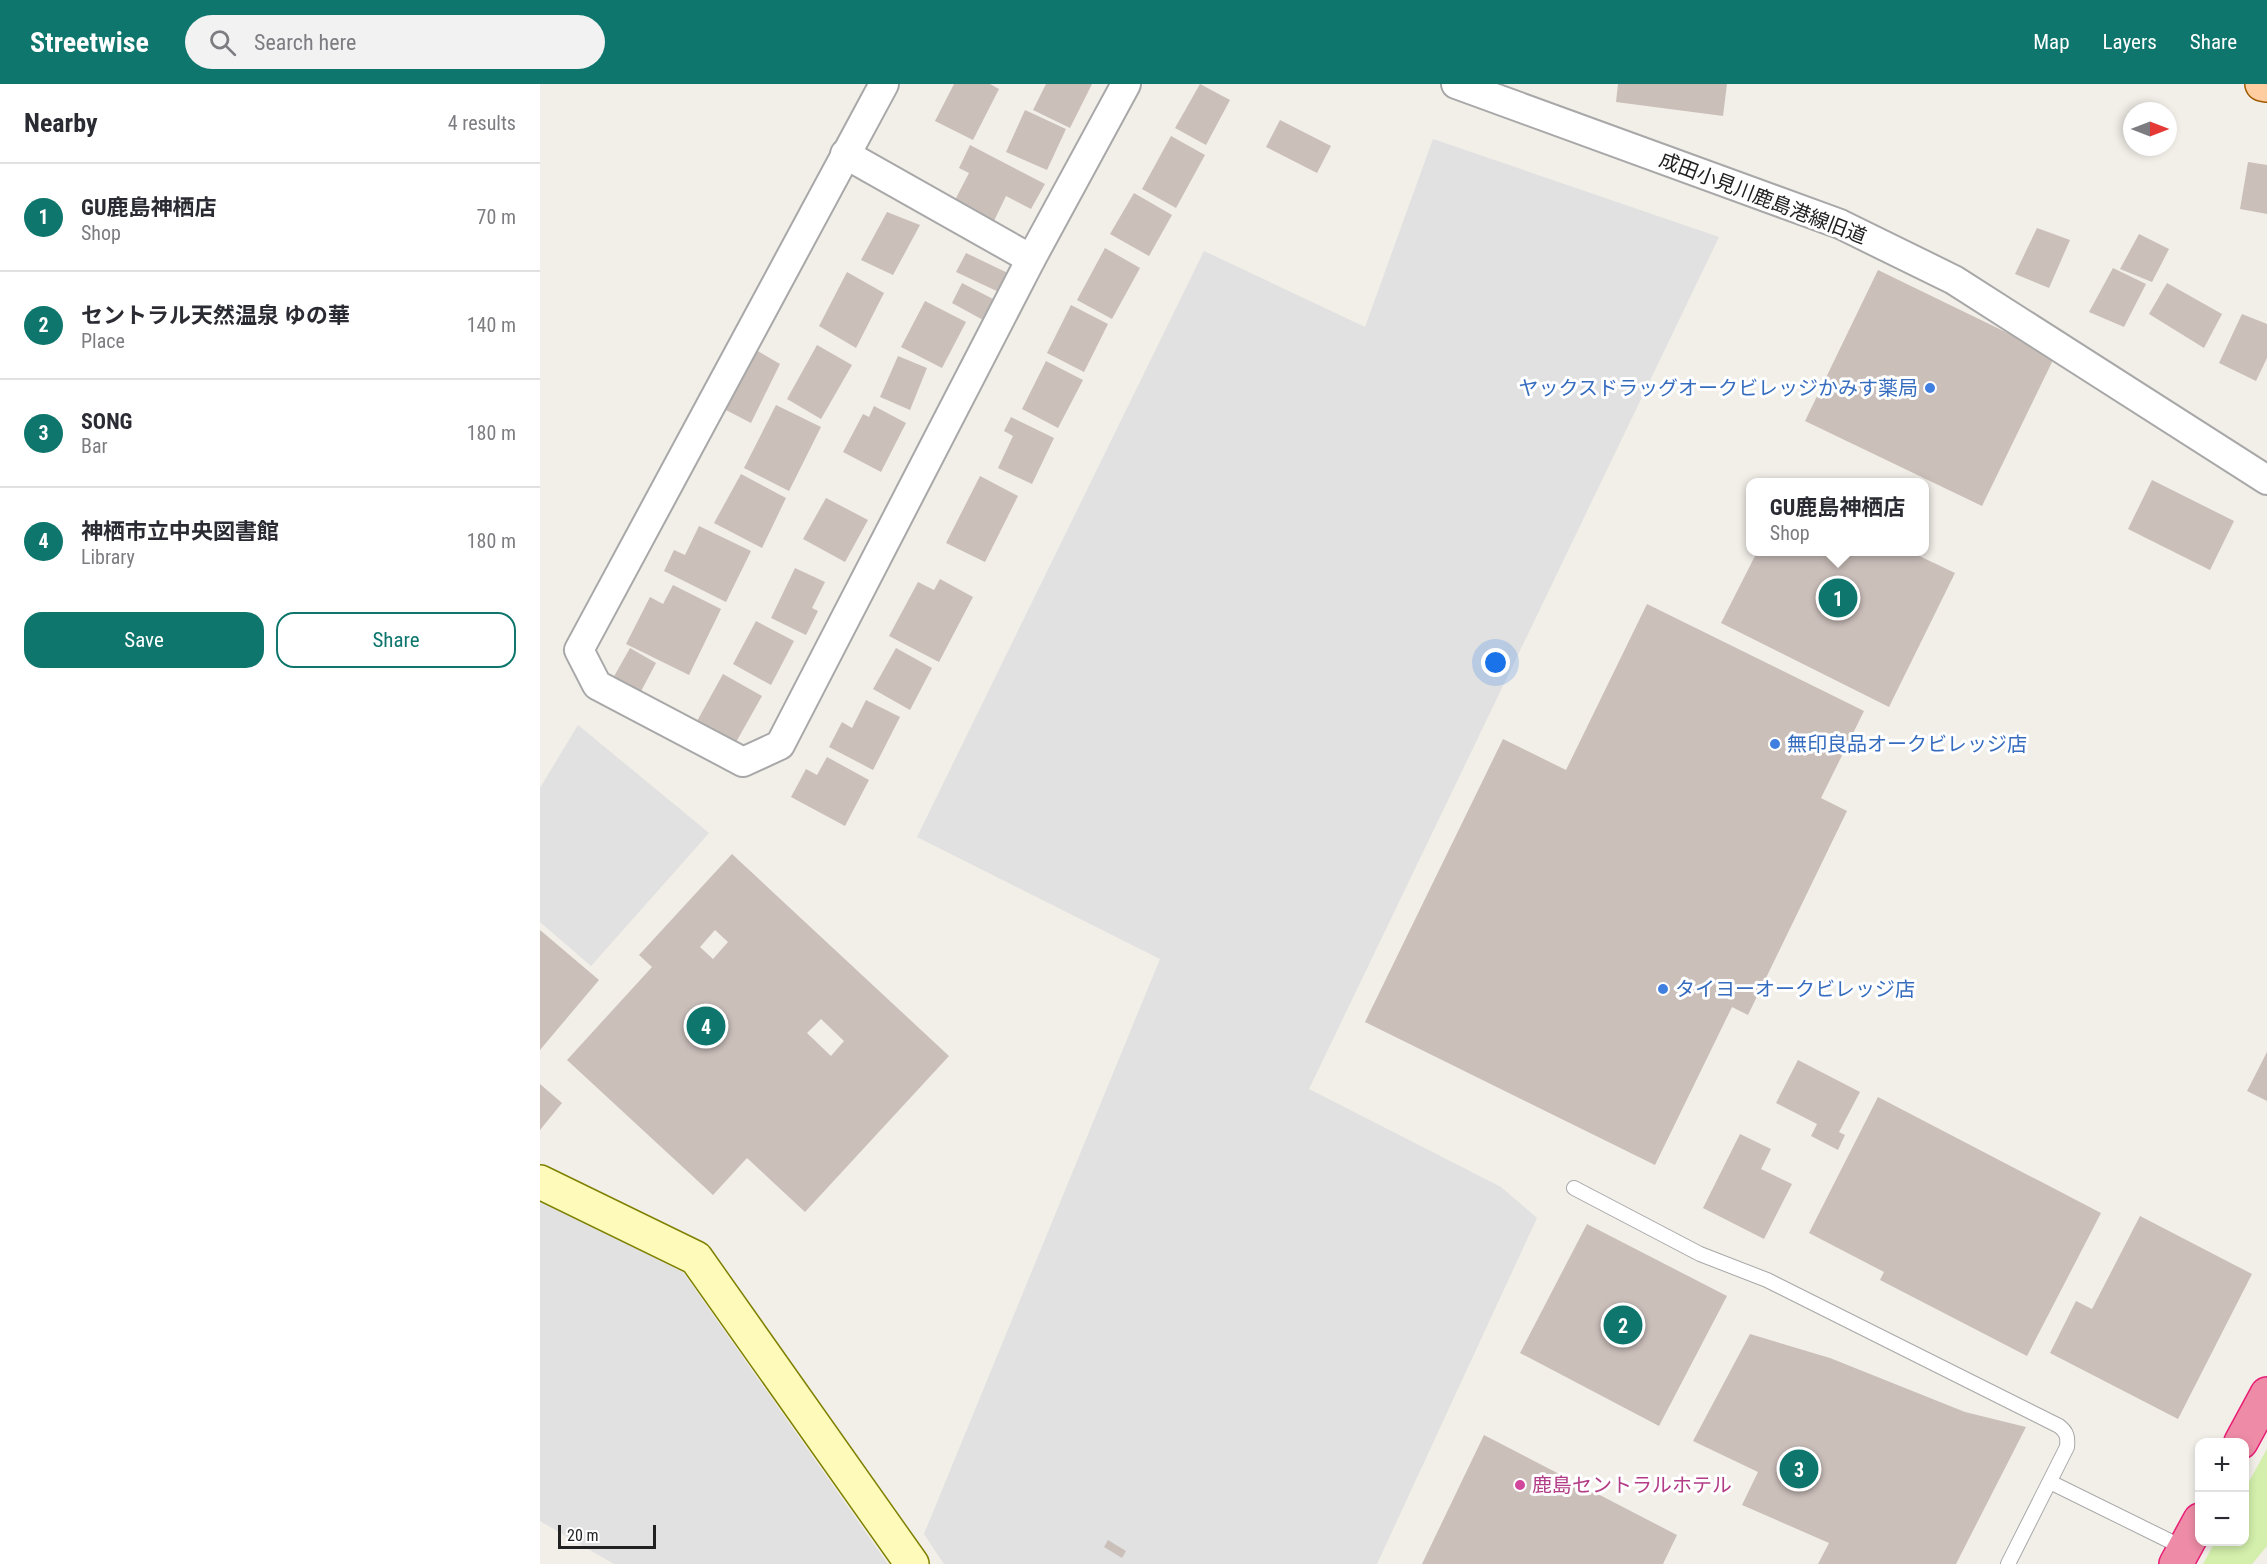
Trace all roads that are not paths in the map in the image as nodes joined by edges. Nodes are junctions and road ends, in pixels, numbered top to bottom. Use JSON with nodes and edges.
{"nodes":[{"id":1,"x":884,"y":84,"type":"edge"},
{"id":2,"x":1126,"y":84,"type":"edge"},
{"id":3,"x":1456,"y":84,"type":"edge"},
{"id":4,"x":2262,"y":84,"type":"edge"},
{"id":5,"x":2267,"y":85,"type":"edge"},
{"id":6,"x":845,"y":154,"type":"junction"},
{"id":7,"x":1031,"y":259,"type":"junction"},
{"id":8,"x":2267,"y":480,"type":"edge"},
{"id":9,"x":540,"y":1182,"type":"edge"},
{"id":10,"x":1574,"y":1188,"type":"dead end"},
{"id":11,"x":2267,"y":1394,"type":"edge"},
{"id":12,"x":2244,"y":1438,"type":"edge"},
{"id":13,"x":2050,"y":1482,"type":"junction"},
{"id":14,"x":2195,"y":1528,"type":"edge"},
{"id":15,"x":2180,"y":1556,"type":"edge"},
{"id":16,"x":912,"y":1564,"type":"edge"},
{"id":17,"x":2008,"y":1564,"type":"edge"}],
"edges":[{"from":1,"to":6,"type":"street"},
{"from":2,"to":7,"type":"street"},
{"from":3,"to":8,"type":"street","name":"成田小見川鹿島港線旧道"},
{"from":4,"to":5,"type":"main road"},
{"from":6,"to":7,"type":"street"},
{"from":6,"to":7,"type":"street"},
{"from":9,"to":16,"type":"street"},
{"from":10,"to":13,"type":"lane"},
{"from":11,"to":12,"type":"highway"},
{"from":13,"to":15,"type":"lane"},
{"from":13,"to":17,"type":"lane"},
{"from":14,"to":15,"type":"highway"}]}
